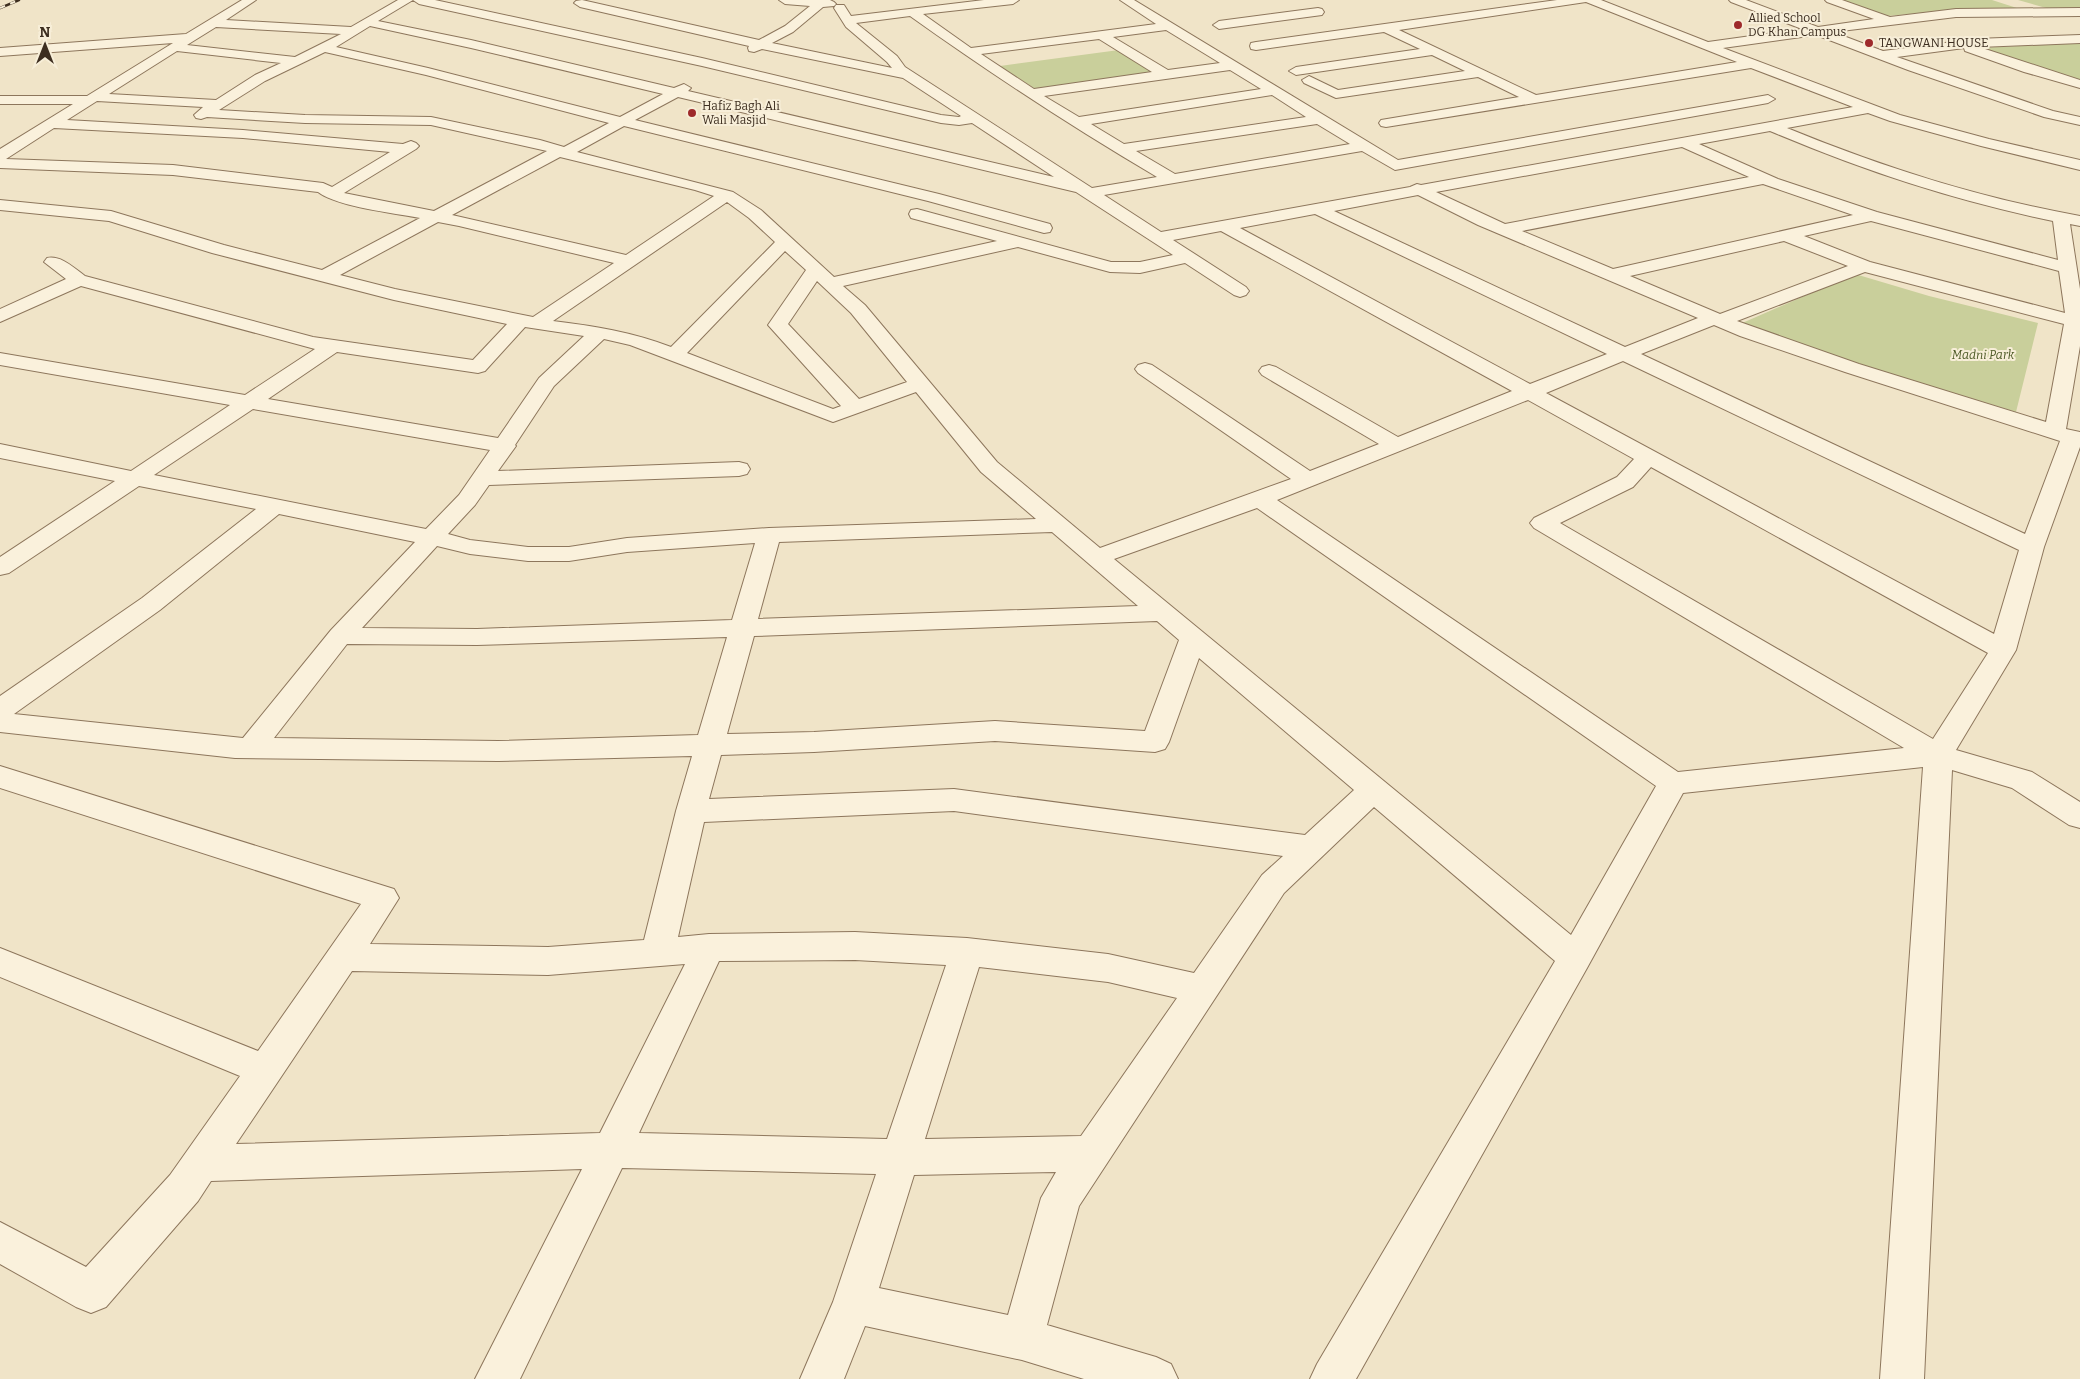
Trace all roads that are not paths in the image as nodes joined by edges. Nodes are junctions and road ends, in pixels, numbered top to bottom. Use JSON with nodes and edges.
{"nodes":[{"id":1,"x":250,"y":0,"type":"edge"},
{"id":2,"x":407,"y":0,"type":"edge"},
{"id":3,"x":419,"y":0,"type":"edge"},
{"id":4,"x":785,"y":0,"type":"edge"},
{"id":5,"x":1007,"y":0,"type":"edge"},
{"id":6,"x":1126,"y":0,"type":"edge"},
{"id":7,"x":1582,"y":0,"type":"edge"},
{"id":8,"x":1591,"y":0,"type":"edge"},
{"id":9,"x":1735,"y":0,"type":"edge"},
{"id":10,"x":1831,"y":0,"type":"edge"},
{"id":11,"x":2001,"y":0,"type":"edge"},
{"id":12,"x":580,"y":3,"type":"dead end"},
{"id":13,"x":1303,"y":4,"type":"dead end"},
{"id":14,"x":858,"y":6,"type":"dead end"},
{"id":15,"x":498,"y":7,"type":"dead end"},
{"id":16,"x":834,"y":7,"type":"edge"},
{"id":17,"x":912,"y":12,"type":"junction"},
{"id":18,"x":2036,"y":12,"type":"junction"},
{"id":19,"x":2080,"y":12,"type":"edge"},
{"id":20,"x":483,"y":14,"type":"junction"},
{"id":21,"x":1889,"y":20,"type":"junction"},
{"id":22,"x":367,"y":22,"type":"junction"},
{"id":23,"x":213,"y":23,"type":"junction"},
{"id":24,"x":1219,"y":24,"type":"dead end"},
{"id":25,"x":1343,"y":24,"type":"dead end"},
{"id":26,"x":1168,"y":26,"type":"junction"},
{"id":27,"x":1386,"y":28,"type":"junction"},
{"id":28,"x":1817,"y":30,"type":"junction"},
{"id":29,"x":354,"y":31,"type":"junction"},
{"id":30,"x":1359,"y":32,"type":"junction"},
{"id":31,"x":1100,"y":34,"type":"junction"},
{"id":32,"x":190,"y":38,"type":"junction"},
{"id":33,"x":2080,"y":39,"type":"edge"},
{"id":34,"x":760,"y":45,"type":"junction"},
{"id":35,"x":1960,"y":45,"type":"junction"},
{"id":36,"x":1256,"y":46,"type":"dead end"},
{"id":37,"x":1706,"y":46,"type":"junction"},
{"id":38,"x":175,"y":47,"type":"junction"},
{"id":39,"x":323,"y":48,"type":"junction"},
{"id":40,"x":1122,"y":48,"type":"junction"},
{"id":41,"x":1103,"y":50,"type":"dead end"},
{"id":42,"x":1434,"y":51,"type":"junction"},
{"id":43,"x":0,"y":52,"type":"edge"},
{"id":44,"x":968,"y":52,"type":"junction"},
{"id":45,"x":1883,"y":55,"type":"junction"},
{"id":46,"x":297,"y":60,"type":"junction"},
{"id":47,"x":1008,"y":62,"type":"dead end"},
{"id":48,"x":1752,"y":64,"type":"junction"},
{"id":49,"x":989,"y":65,"type":"junction"},
{"id":50,"x":1234,"y":65,"type":"junction"},
{"id":51,"x":722,"y":67,"type":"junction"},
{"id":52,"x":1296,"y":70,"type":"dead end"},
{"id":53,"x":1480,"y":73,"type":"junction"},
{"id":54,"x":1166,"y":74,"type":"junction"},
{"id":55,"x":910,"y":75,"type":"junction"},
{"id":56,"x":1309,"y":80,"type":"dead end"},
{"id":57,"x":2080,"y":84,"type":"edge"},
{"id":58,"x":1273,"y":91,"type":"junction"},
{"id":59,"x":676,"y":92,"type":"junction"},
{"id":60,"x":1033,"y":93,"type":"junction"},
{"id":61,"x":93,"y":99,"type":"junction"},
{"id":62,"x":1534,"y":99,"type":"junction"},
{"id":63,"x":1768,"y":99,"type":"dead end"},
{"id":64,"x":0,"y":100,"type":"edge"},
{"id":65,"x":1870,"y":108,"type":"junction"},
{"id":66,"x":211,"y":109,"type":"junction"},
{"id":67,"x":976,"y":118,"type":"junction"},
{"id":68,"x":1318,"y":119,"type":"junction"},
{"id":69,"x":2080,"y":121,"type":"edge"},
{"id":70,"x":624,"y":122,"type":"junction"},
{"id":71,"x":1077,"y":122,"type":"junction"},
{"id":72,"x":1386,"y":123,"type":"dead end"},
{"id":73,"x":52,"y":124,"type":"junction"},
{"id":74,"x":453,"y":125,"type":"junction"},
{"id":75,"x":1771,"y":126,"type":"junction"},
{"id":76,"x":179,"y":131,"type":"junction"},
{"id":77,"x":0,"y":138,"type":"edge"},
{"id":78,"x":29,"y":138,"type":"junction"},
{"id":79,"x":1683,"y":142,"type":"junction"},
{"id":80,"x":1364,"y":146,"type":"junction"},
{"id":81,"x":406,"y":149,"type":"junction"},
{"id":82,"x":1121,"y":150,"type":"junction"},
{"id":83,"x":562,"y":152,"type":"junction"},
{"id":84,"x":0,"y":156,"type":"edge"},
{"id":85,"x":0,"y":163,"type":"edge"},
{"id":86,"x":2080,"y":165,"type":"edge"},
{"id":87,"x":1170,"y":178,"type":"junction"},
{"id":88,"x":1765,"y":179,"type":"junction"},
{"id":89,"x":1417,"y":189,"type":"junction"},
{"id":90,"x":1085,"y":191,"type":"junction"},
{"id":91,"x":331,"y":194,"type":"junction"},
{"id":92,"x":727,"y":195,"type":"junction"},
{"id":93,"x":0,"y":205,"type":"edge"},
{"id":94,"x":1317,"y":209,"type":"junction"},
{"id":95,"x":917,"y":214,"type":"dead end"},
{"id":96,"x":434,"y":216,"type":"junction"},
{"id":97,"x":1871,"y":216,"type":"junction"},
{"id":98,"x":2071,"y":219,"type":"edge"},
{"id":99,"x":1224,"y":226,"type":"junction"},
{"id":100,"x":1044,"y":228,"type":"dead end"},
{"id":101,"x":1504,"y":229,"type":"junction"},
{"id":102,"x":1785,"y":235,"type":"junction"},
{"id":103,"x":1157,"y":238,"type":"junction"},
{"id":104,"x":785,"y":241,"type":"junction"},
{"id":105,"x":1018,"y":242,"type":"junction"},
{"id":106,"x":1187,"y":258,"type":"junction"},
{"id":107,"x":628,"y":260,"type":"junction"},
{"id":108,"x":53,"y":262,"type":"dead end"},
{"id":109,"x":1864,"y":266,"type":"junction"},
{"id":110,"x":2068,"y":268,"type":"junction"},
{"id":111,"x":1611,"y":274,"type":"junction"},
{"id":112,"x":324,"y":276,"type":"junction"},
{"id":113,"x":823,"y":276,"type":"junction"},
{"id":114,"x":79,"y":280,"type":"junction"},
{"id":115,"x":1240,"y":291,"type":"dead end"},
{"id":116,"x":0,"y":316,"type":"edge"},
{"id":117,"x":1718,"y":319,"type":"junction"},
{"id":118,"x":2074,"y":321,"type":"junction"},
{"id":119,"x":529,"y":322,"type":"junction"},
{"id":120,"x":600,"y":332,"type":"junction"},
{"id":121,"x":333,"y":346,"type":"junction"},
{"id":122,"x":1623,"y":354,"type":"junction"},
{"id":123,"x":674,"y":355,"type":"junction"},
{"id":124,"x":0,"y":360,"type":"edge"},
{"id":125,"x":1145,"y":370,"type":"dead end"},
{"id":126,"x":1269,"y":371,"type":"dead end"},
{"id":127,"x":920,"y":384,"type":"junction"},
{"id":128,"x":1528,"y":392,"type":"junction"},
{"id":129,"x":250,"y":402,"type":"junction"},
{"id":130,"x":855,"y":408,"type":"junction"},
{"id":131,"x":2069,"y":436,"type":"edge"},
{"id":132,"x":1395,"y":444,"type":"junction"},
{"id":133,"x":504,"y":446,"type":"junction"},
{"id":134,"x":0,"y":451,"type":"edge"},
{"id":135,"x":1648,"y":457,"type":"junction"},
{"id":136,"x":739,"y":469,"type":"dead end"},
{"id":137,"x":136,"y":478,"type":"junction"},
{"id":138,"x":482,"y":478,"type":"junction"},
{"id":139,"x":1308,"y":480,"type":"junction"},
{"id":140,"x":1260,"y":499,"type":"junction"},
{"id":141,"x":275,"y":506,"type":"junction"},
{"id":142,"x":1059,"y":525,"type":"junction"},
{"id":143,"x":769,"y":534,"type":"junction"},
{"id":144,"x":433,"y":538,"type":"junction"},
{"id":145,"x":2032,"y":547,"type":"junction"},
{"id":146,"x":1097,"y":557,"type":"junction"},
{"id":147,"x":0,"y":568,"type":"edge"},
{"id":148,"x":1164,"y":613,"type":"junction"},
{"id":149,"x":744,"y":628,"type":"junction"},
{"id":150,"x":340,"y":636,"type":"junction"},
{"id":151,"x":1193,"y":638,"type":"junction"},
{"id":152,"x":2003,"y":650,"type":"junction"},
{"id":153,"x":0,"y":710,"type":"edge"},
{"id":154,"x":0,"y":722,"type":"edge"},
{"id":155,"x":711,"y":745,"type":"junction"},
{"id":156,"x":251,"y":748,"type":"junction"},
{"id":157,"x":1938,"y":755,"type":"junction"},
{"id":158,"x":0,"y":777,"type":"edge"},
{"id":159,"x":1673,"y":783,"type":"junction"},
{"id":160,"x":1374,"y":789,"type":"junction"},
{"id":161,"x":691,"y":811,"type":"junction"},
{"id":162,"x":2080,"y":817,"type":"edge"},
{"id":163,"x":1311,"y":848,"type":"junction"},
{"id":164,"x":709,"y":948,"type":"junction"},
{"id":165,"x":658,"y":952,"type":"junction"},
{"id":166,"x":967,"y":952,"type":"junction"},
{"id":167,"x":342,"y":957,"type":"junction"},
{"id":168,"x":1575,"y":958,"type":"junction"},
{"id":169,"x":0,"y":962,"type":"edge"},
{"id":170,"x":1202,"y":989,"type":"junction"},
{"id":171,"x":265,"y":1070,"type":"junction"},
{"id":172,"x":612,"y":1150,"type":"junction"},
{"id":173,"x":1092,"y":1154,"type":"junction"},
{"id":174,"x":901,"y":1157,"type":"junction"},
{"id":175,"x":201,"y":1163,"type":"junction"},
{"id":176,"x":0,"y":1242,"type":"edge"},
{"id":177,"x":853,"y":1303,"type":"junction"},
{"id":178,"x":1022,"y":1340,"type":"junction"},
{"id":179,"x":497,"y":1379,"type":"edge"},
{"id":180,"x":822,"y":1379,"type":"edge"},
{"id":181,"x":1156,"y":1379,"type":"edge"},
{"id":182,"x":1332,"y":1379,"type":"edge"},
{"id":183,"x":1902,"y":1379,"type":"edge"}],
"edges":[{"from":1,"to":23,"type":"street"},
{"from":2,"to":22,"type":"street"},
{"from":3,"to":20,"type":"street"},
{"from":4,"to":16,"type":"street"},
{"from":5,"to":17,"type":"street"},
{"from":6,"to":26,"type":"street"},
{"from":7,"to":27,"type":"street"},
{"from":8,"to":37,"type":"street"},
{"from":9,"to":28,"type":"street"},
{"from":10,"to":21,"type":"street"},
{"from":11,"to":18,"type":"street"},
{"from":12,"to":34,"type":"street"},
{"from":13,"to":24,"type":"street"},
{"from":14,"to":16,"type":"street"},
{"from":15,"to":20,"type":"street"},
{"from":16,"to":17,"type":"street"},
{"from":16,"to":34,"type":"street"},
{"from":16,"to":55,"type":"street"},
{"from":17,"to":44,"type":"street"},
{"from":18,"to":19,"type":"street"},
{"from":18,"to":21,"type":"street"},
{"from":20,"to":51,"type":"street"},
{"from":21,"to":28,"type":"street"},
{"from":22,"to":29,"type":"street"},
{"from":22,"to":59,"type":"street"},
{"from":23,"to":29,"type":"street"},
{"from":23,"to":32,"type":"street"},
{"from":25,"to":30,"type":"street"},
{"from":26,"to":31,"type":"street"},
{"from":26,"to":50,"type":"street"},
{"from":27,"to":30,"type":"street"},
{"from":27,"to":42,"type":"street"},
{"from":28,"to":37,"type":"street"},
{"from":28,"to":45,"type":"street"},
{"from":29,"to":39,"type":"street"},
{"from":30,"to":36,"type":"street"},
{"from":31,"to":40,"type":"street"},
{"from":31,"to":44,"type":"street"},
{"from":32,"to":38,"type":"street"},
{"from":32,"to":43,"type":"street"},
{"from":33,"to":35,"type":"street"},
{"from":34,"to":51,"type":"street"},
{"from":34,"to":55,"type":"street"},
{"from":35,"to":45,"type":"street"},
{"from":35,"to":57,"type":"street"},
{"from":37,"to":48,"type":"street"},
{"from":38,"to":46,"type":"street"},
{"from":38,"to":61,"type":"street"},
{"from":39,"to":46,"type":"street"},
{"from":39,"to":70,"type":"street"},
{"from":40,"to":41,"type":"street"},
{"from":40,"to":54,"type":"street"},
{"from":42,"to":52,"type":"street"},
{"from":42,"to":53,"type":"street"},
{"from":44,"to":49,"type":"street"},
{"from":45,"to":69,"type":"street"},
{"from":46,"to":66,"type":"street"},
{"from":47,"to":49,"type":"street"},
{"from":48,"to":62,"type":"street"},
{"from":48,"to":65,"type":"street"},
{"from":49,"to":60,"type":"street"},
{"from":50,"to":54,"type":"street"},
{"from":50,"to":58,"type":"street"},
{"from":51,"to":59,"type":"street"},
{"from":51,"to":67,"type":"street"},
{"from":53,"to":56,"type":"street"},
{"from":53,"to":62,"type":"street"},
{"from":54,"to":60,"type":"street"},
{"from":55,"to":67,"type":"street"},
{"from":58,"to":68,"type":"street"},
{"from":58,"to":71,"type":"street"},
{"from":59,"to":70,"type":"street"},
{"from":59,"to":90,"type":"street"},
{"from":60,"to":71,"type":"street"},
{"from":61,"to":64,"type":"street"},
{"from":61,"to":66,"type":"street"},
{"from":61,"to":73,"type":"street"},
{"from":62,"to":72,"type":"street"},
{"from":63,"to":80,"type":"street"},
{"from":65,"to":75,"type":"street"},
{"from":65,"to":86,"type":"street"},
{"from":66,"to":74,"type":"street"},
{"from":66,"to":76,"type":"street"},
{"from":67,"to":90,"type":"street"},
{"from":68,"to":80,"type":"street"},
{"from":68,"to":82,"type":"street"},
{"from":70,"to":83,"type":"street"},
{"from":70,"to":100,"type":"street"},
{"from":71,"to":82,"type":"street"},
{"from":73,"to":76,"type":"street"},
{"from":73,"to":78,"type":"street"},
{"from":74,"to":81,"type":"street"},
{"from":74,"to":83,"type":"street"},
{"from":75,"to":79,"type":"street"},
{"from":75,"to":98,"type":"street"},
{"from":76,"to":81,"type":"street"},
{"from":77,"to":78,"type":"street"},
{"from":78,"to":84,"type":"street"},
{"from":79,"to":88,"type":"street"},
{"from":79,"to":89,"type":"street"},
{"from":80,"to":87,"type":"street"},
{"from":81,"to":91,"type":"street"},
{"from":82,"to":87,"type":"street"},
{"from":83,"to":92,"type":"street"},
{"from":83,"to":96,"type":"street"},
{"from":85,"to":91,"type":"street"},
{"from":87,"to":90,"type":"street"},
{"from":88,"to":97,"type":"street"},
{"from":88,"to":101,"type":"street"},
{"from":89,"to":94,"type":"street"},
{"from":89,"to":101,"type":"street"},
{"from":90,"to":103,"type":"street"},
{"from":91,"to":96,"type":"street"},
{"from":92,"to":104,"type":"street"},
{"from":92,"to":107,"type":"street"},
{"from":93,"to":112,"type":"street"},
{"from":94,"to":99,"type":"street"},
{"from":94,"to":122,"type":"street"},
{"from":95,"to":105,"type":"street"},
{"from":96,"to":107,"type":"street"},
{"from":96,"to":112,"type":"street"},
{"from":97,"to":102,"type":"street"},
{"from":97,"to":110,"type":"street"},
{"from":98,"to":110,"type":"street"},
{"from":99,"to":103,"type":"street"},
{"from":99,"to":128,"type":"street"},
{"from":101,"to":111,"type":"street"},
{"from":102,"to":109,"type":"street"},
{"from":102,"to":111,"type":"street"},
{"from":103,"to":106,"type":"street"},
{"from":104,"to":113,"type":"street"},
{"from":104,"to":123,"type":"street"},
{"from":105,"to":106,"type":"street"},
{"from":105,"to":113,"type":"street"},
{"from":106,"to":115,"type":"street"},
{"from":107,"to":119,"type":"street"},
{"from":108,"to":114,"type":"street"},
{"from":109,"to":117,"type":"street"},
{"from":109,"to":118,"type":"street"},
{"from":110,"to":118,"type":"street"},
{"from":111,"to":117,"type":"street"},
{"from":112,"to":119,"type":"street"},
{"from":113,"to":127,"type":"street"},
{"from":113,"to":130,"type":"street"},
{"from":114,"to":116,"type":"street"},
{"from":114,"to":121,"type":"street"},
{"from":117,"to":122,"type":"street"},
{"from":117,"to":131,"type":"street"},
{"from":118,"to":131,"type":"street"},
{"from":119,"to":120,"type":"street"},
{"from":119,"to":121,"type":"street"},
{"from":120,"to":123,"type":"street"},
{"from":120,"to":133,"type":"street"},
{"from":121,"to":129,"type":"street"},
{"from":122,"to":128,"type":"street"},
{"from":122,"to":145,"type":"street"},
{"from":123,"to":130,"type":"street"},
{"from":124,"to":129,"type":"street"},
{"from":125,"to":139,"type":"street"},
{"from":126,"to":132,"type":"street"},
{"from":127,"to":130,"type":"street"},
{"from":127,"to":142,"type":"street"},
{"from":128,"to":132,"type":"street"},
{"from":128,"to":135,"type":"street"},
{"from":129,"to":133,"type":"street"},
{"from":129,"to":137,"type":"street"},
{"from":131,"to":145,"type":"street"},
{"from":132,"to":139,"type":"street"},
{"from":133,"to":138,"type":"street"},
{"from":134,"to":137,"type":"street"},
{"from":135,"to":152,"type":"street"},
{"from":135,"to":157,"type":"street"},
{"from":136,"to":138,"type":"street"},
{"from":137,"to":141,"type":"street"},
{"from":137,"to":147,"type":"street"},
{"from":138,"to":144,"type":"street"},
{"from":139,"to":140,"type":"street"},
{"from":140,"to":146,"type":"street"},
{"from":140,"to":159,"type":"street"},
{"from":141,"to":144,"type":"street"},
{"from":141,"to":153,"type":"street"},
{"from":142,"to":143,"type":"street"},
{"from":142,"to":146,"type":"street"},
{"from":143,"to":144,"type":"street"},
{"from":143,"to":149,"type":"street"},
{"from":144,"to":150,"type":"street"},
{"from":145,"to":152,"type":"street"},
{"from":146,"to":148,"type":"street"},
{"from":148,"to":149,"type":"street"},
{"from":148,"to":151,"type":"street"},
{"from":149,"to":150,"type":"street"},
{"from":149,"to":155,"type":"street"},
{"from":150,"to":156,"type":"street"},
{"from":151,"to":155,"type":"street"},
{"from":151,"to":160,"type":"street"},
{"from":152,"to":157,"type":"street"},
{"from":154,"to":156,"type":"street"},
{"from":155,"to":156,"type":"street"},
{"from":155,"to":161,"type":"street"},
{"from":157,"to":159,"type":"street"},
{"from":157,"to":162,"type":"street"},
{"from":157,"to":183,"type":"street"},
{"from":158,"to":167,"type":"street"},
{"from":159,"to":168,"type":"street"},
{"from":160,"to":163,"type":"street"},
{"from":160,"to":168,"type":"street"},
{"from":161,"to":163,"type":"street"},
{"from":161,"to":165,"type":"street"},
{"from":163,"to":170,"type":"street"},
{"from":164,"to":165,"type":"street"},
{"from":164,"to":166,"type":"street"},
{"from":164,"to":172,"type":"street"},
{"from":165,"to":167,"type":"street"},
{"from":166,"to":170,"type":"street"},
{"from":166,"to":174,"type":"street"},
{"from":167,"to":171,"type":"street"},
{"from":168,"to":182,"type":"street"},
{"from":169,"to":171,"type":"street"},
{"from":170,"to":173,"type":"street"},
{"from":171,"to":175,"type":"street"},
{"from":172,"to":174,"type":"street"},
{"from":172,"to":175,"type":"street"},
{"from":172,"to":179,"type":"street"},
{"from":173,"to":174,"type":"street"},
{"from":173,"to":178,"type":"street"},
{"from":174,"to":177,"type":"street"},
{"from":175,"to":176,"type":"street"},
{"from":177,"to":178,"type":"street"},
{"from":177,"to":180,"type":"street"},
{"from":178,"to":181,"type":"street"}]}
